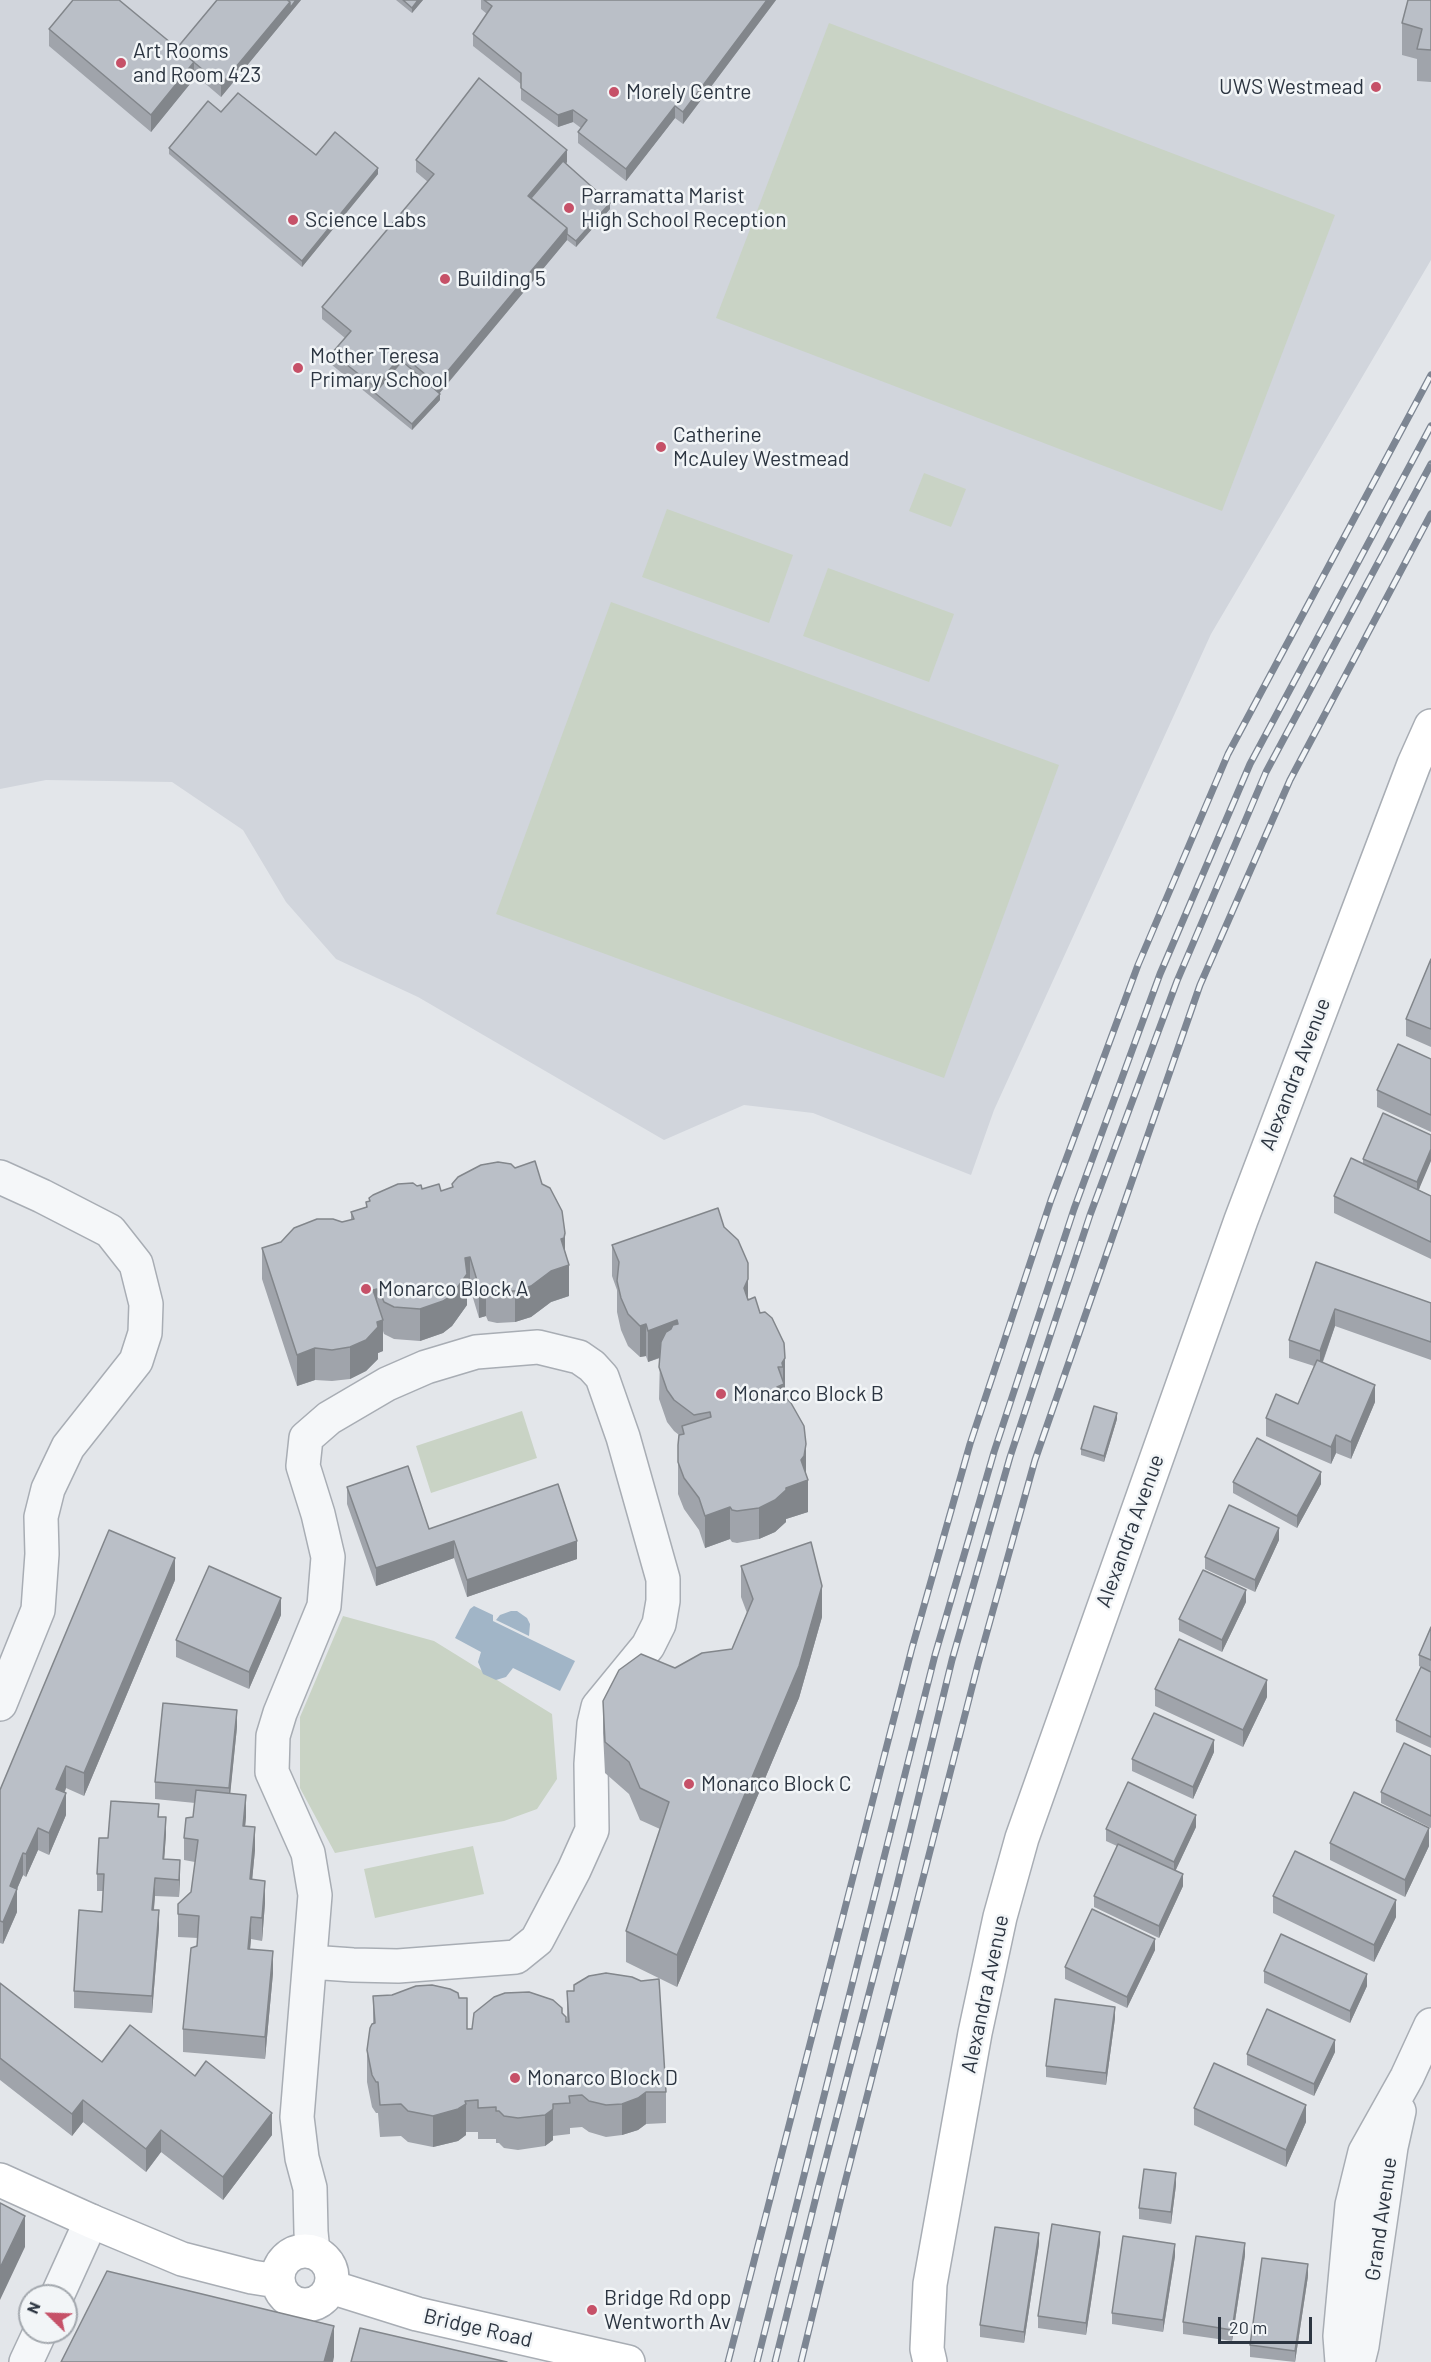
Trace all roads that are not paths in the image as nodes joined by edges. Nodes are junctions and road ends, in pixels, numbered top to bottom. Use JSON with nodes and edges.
{"nodes":[{"id":1,"x":1431,"y":726,"type":"edge"},
{"id":2,"x":0,"y":1177,"type":"edge"},
{"id":3,"x":0,"y":1704,"type":"edge"},
{"id":4,"x":310,"y":1962,"type":"junction"},
{"id":5,"x":1431,"y":2025,"type":"edge"},
{"id":6,"x":1407,"y":2077,"type":"junction"},
{"id":7,"x":0,"y":2180,"type":"edge"},
{"id":8,"x":91,"y":2222,"type":"junction"},
{"id":9,"x":313,"y":2252,"type":"junction"},
{"id":10,"x":277,"y":2281,"type":"junction"},
{"id":11,"x":63,"y":2284,"type":"edge"},
{"id":12,"x":331,"y":2287,"type":"junction"},
{"id":13,"x":34,"y":2344,"type":"edge"},
{"id":14,"x":26,"y":2362,"type":"edge"},
{"id":15,"x":628,"y":2362,"type":"edge"},
{"id":16,"x":930,"y":2362,"type":"edge"},
{"id":17,"x":1342,"y":2362,"type":"edge"},
{"id":18,"x":1358,"y":2362,"type":"edge"}],
"edges":[{"from":1,"to":16,"type":"street","name":"Alexandra Avenue"},
{"from":2,"to":3,"type":"street"},
{"from":4,"to":4,"type":"street"},
{"from":4,"to":9,"type":"street"},
{"from":5,"to":6,"type":"street","name":"Grand Avenue"},
{"from":6,"to":17,"type":"street","name":"Grand Avenue"},
{"from":6,"to":18,"type":"street","name":"Grand Avenue"},
{"from":7,"to":8,"type":"street"},
{"from":8,"to":10,"type":"street"},
{"from":8,"to":11,"type":"street"},
{"from":9,"to":10,"type":"street"},
{"from":9,"to":12,"type":"street"},
{"from":10,"to":12,"type":"street"},
{"from":12,"to":15,"type":"street","name":"Bridge Road"},
{"from":13,"to":14,"type":"street"}]}
